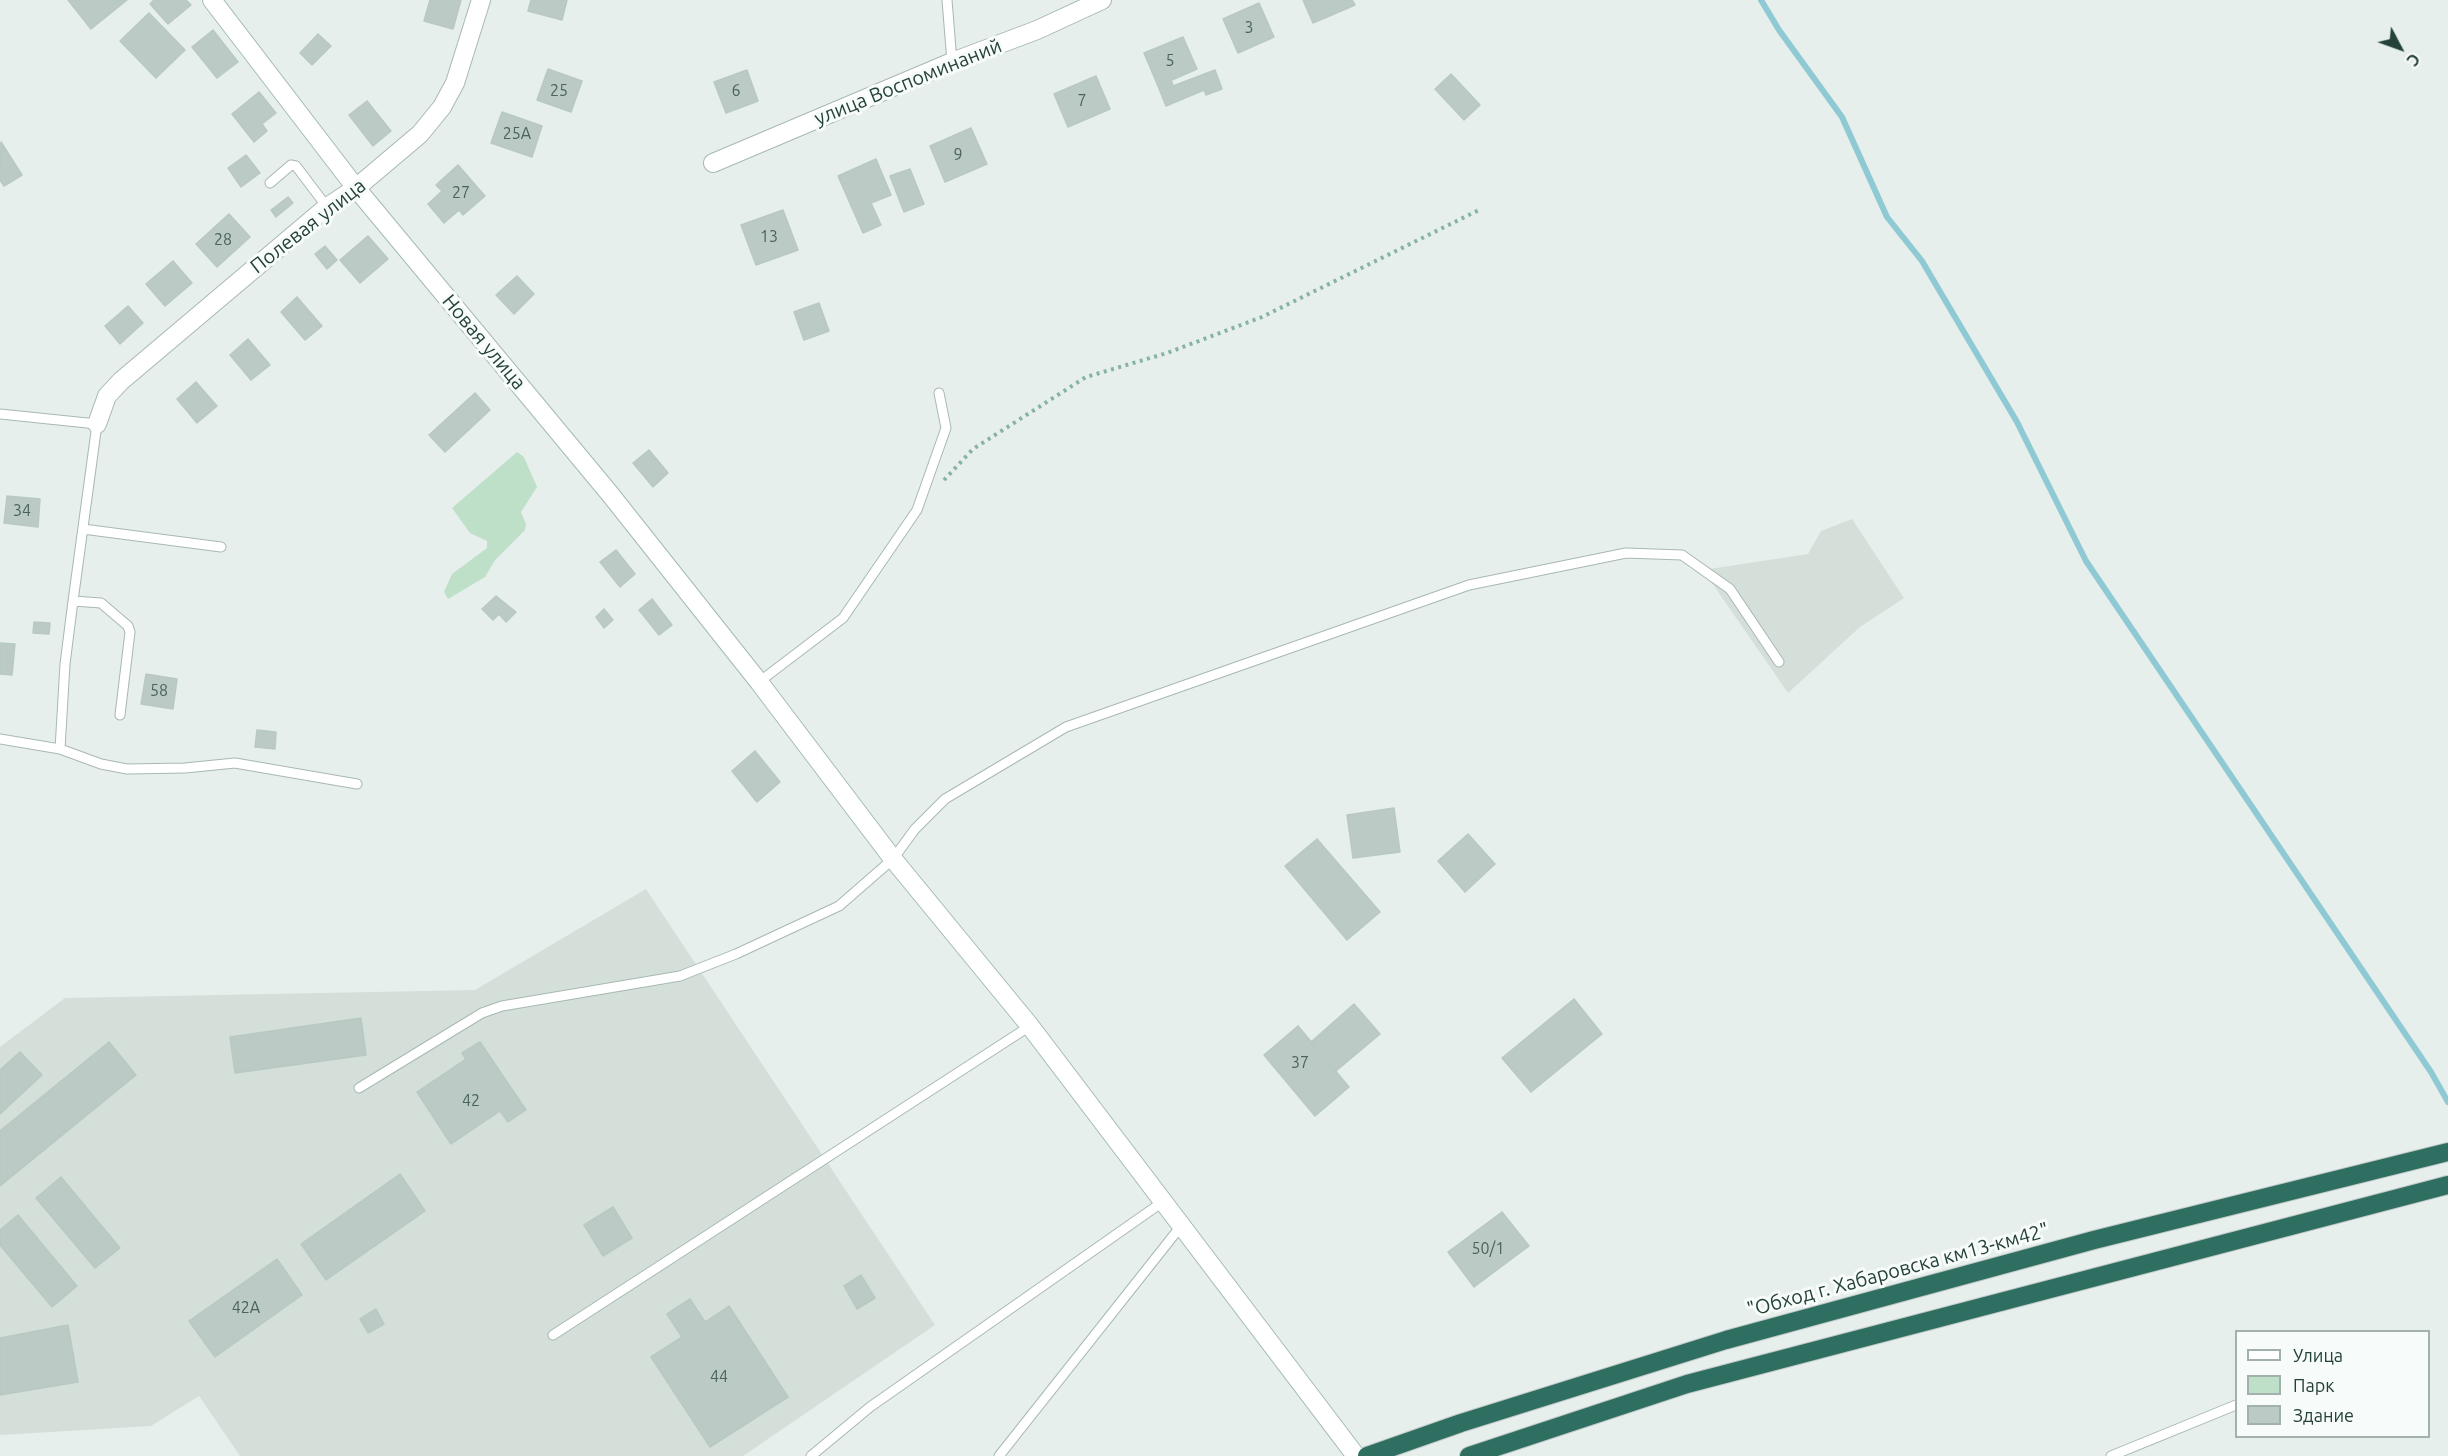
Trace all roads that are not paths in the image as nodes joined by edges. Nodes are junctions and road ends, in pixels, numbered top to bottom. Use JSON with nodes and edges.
{"nodes":[{"id":1,"x":212,"y":0,"type":"edge"},
{"id":2,"x":481,"y":0,"type":"edge"},
{"id":3,"x":946,"y":0,"type":"edge"},
{"id":4,"x":1102,"y":0,"type":"edge"},
{"id":5,"x":952,"y":62,"type":"junction"},
{"id":6,"x":713,"y":163,"type":"dead end"},
{"id":7,"x":270,"y":183,"type":"dead end"},
{"id":8,"x":356,"y":188,"type":"junction"},
{"id":9,"x":327,"y":207,"type":"junction"},
{"id":10,"x":939,"y":393,"type":"dead end"},
{"id":11,"x":0,"y":414,"type":"edge"},
{"id":12,"x":97,"y":424,"type":"junction"},
{"id":13,"x":83,"y":529,"type":"junction"},
{"id":14,"x":220,"y":547,"type":"dead end"},
{"id":15,"x":73,"y":601,"type":"junction"},
{"id":16,"x":1779,"y":662,"type":"dead end"},
{"id":17,"x":759,"y":682,"type":"junction"},
{"id":18,"x":120,"y":715,"type":"dead end"},
{"id":19,"x":0,"y":739,"type":"edge"},
{"id":20,"x":60,"y":749,"type":"junction"},
{"id":21,"x":357,"y":783,"type":"dead end"},
{"id":22,"x":893,"y":859,"type":"junction"},
{"id":23,"x":1030,"y":1026,"type":"junction"},
{"id":24,"x":359,"y":1088,"type":"dead end"},
{"id":25,"x":2448,"y":1152,"type":"edge"},
{"id":26,"x":2448,"y":1185,"type":"edge"},
{"id":27,"x":1164,"y":1201,"type":"junction"},
{"id":28,"x":1181,"y":1226,"type":"junction"},
{"id":29,"x":553,"y":1335,"type":"dead end"},
{"id":30,"x":2235,"y":1405,"type":"edge"},
{"id":31,"x":811,"y":1456,"type":"edge"},
{"id":32,"x":999,"y":1456,"type":"edge"},
{"id":33,"x":1356,"y":1456,"type":"edge"},
{"id":34,"x":1367,"y":1456,"type":"edge"},
{"id":35,"x":1469,"y":1456,"type":"edge"},
{"id":36,"x":2111,"y":1456,"type":"edge"}],
"edges":[{"from":1,"to":8,"type":"main road","name":"Новая улица"},
{"from":2,"to":8,"type":"main road","name":"Полевая улица"},
{"from":3,"to":5,"type":"lane"},
{"from":4,"to":5,"type":"main road","name":"улица Воспоминаний"},
{"from":5,"to":6,"type":"main road","name":"улица Воспоминаний"},
{"from":7,"to":9,"type":"lane"},
{"from":8,"to":9,"type":"main road","name":"Полевая улица"},
{"from":8,"to":17,"type":"main road","name":"Новая улица"},
{"from":9,"to":12,"type":"main road","name":"Полевая улица"},
{"from":10,"to":17,"type":"lane"},
{"from":11,"to":12,"type":"lane"},
{"from":12,"to":13,"type":"lane"},
{"from":13,"to":14,"type":"lane"},
{"from":13,"to":15,"type":"lane"},
{"from":15,"to":18,"type":"lane"},
{"from":15,"to":20,"type":"lane"},
{"from":16,"to":22,"type":"lane"},
{"from":17,"to":22,"type":"main road","name":"Новая улица"},
{"from":19,"to":20,"type":"lane"},
{"from":20,"to":21,"type":"lane"},
{"from":22,"to":23,"type":"main road","name":"Новая улица"},
{"from":22,"to":24,"type":"lane"},
{"from":23,"to":27,"type":"main road","name":"Новая улица"},
{"from":23,"to":29,"type":"lane"},
{"from":25,"to":34,"type":"highway","name":"\"Обход г. Хабаровска км13-км42\""},
{"from":26,"to":35,"type":"highway"},
{"from":27,"to":28,"type":"main road","name":"Новая улица"},
{"from":27,"to":31,"type":"lane"},
{"from":28,"to":32,"type":"lane"},
{"from":28,"to":33,"type":"main road","name":"Новая улица"},
{"from":30,"to":36,"type":"lane"}]}
